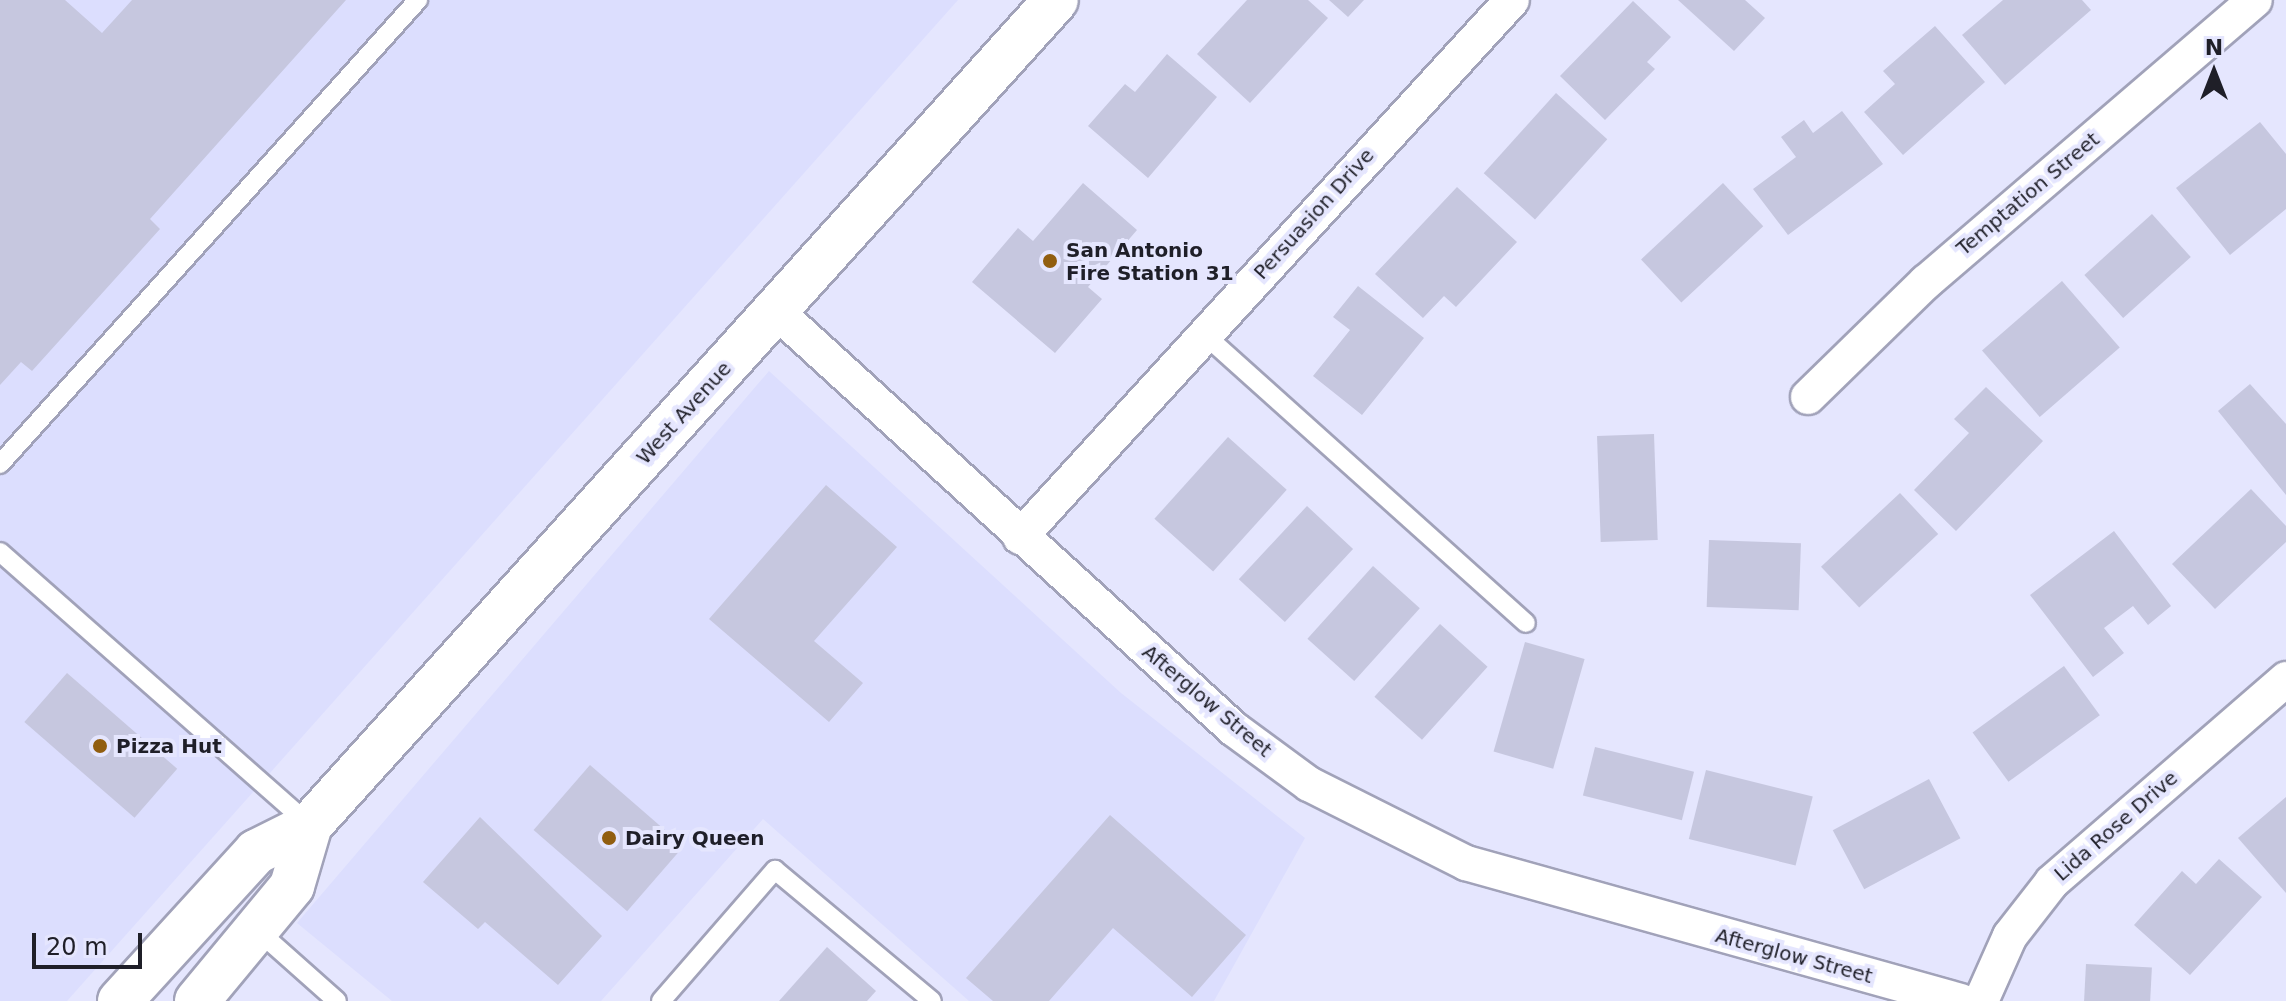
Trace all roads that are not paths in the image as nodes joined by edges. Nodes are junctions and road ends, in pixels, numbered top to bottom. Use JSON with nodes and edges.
{"nodes":[{"id":1,"x":418,"y":0,"type":"edge"},
{"id":2,"x":1056,"y":0,"type":"edge"},
{"id":3,"x":1512,"y":0,"type":"edge"},
{"id":4,"x":2255,"y":0,"type":"edge"},
{"id":5,"x":776,"y":311,"type":"junction"},
{"id":6,"x":1205,"y":335,"type":"junction"},
{"id":7,"x":1808,"y":397,"type":"dead end"},
{"id":8,"x":0,"y":464,"type":"edge"},
{"id":9,"x":1020,"y":537,"type":"junction"},
{"id":10,"x":0,"y":552,"type":"edge"},
{"id":11,"x":1526,"y":623,"type":"dead end"},
{"id":12,"x":2286,"y":679,"type":"edge"},
{"id":13,"x":310,"y":825,"type":"junction"},
{"id":14,"x":256,"y":929,"type":"junction"},
{"id":15,"x":120,"y":1001,"type":"edge"},
{"id":16,"x":197,"y":1001,"type":"edge"},
{"id":17,"x":337,"y":1001,"type":"edge"},
{"id":18,"x":661,"y":1001,"type":"edge"},
{"id":19,"x":932,"y":1001,"type":"edge"},
{"id":20,"x":1961,"y":1001,"type":"edge"},
{"id":21,"x":1981,"y":1001,"type":"edge"}],
"edges":[{"from":1,"to":8,"type":"lane"},
{"from":2,"to":5,"type":"main road","name":"West Avenue"},
{"from":3,"to":6,"type":"street","name":"Persuasion Drive"},
{"from":4,"to":7,"type":"street","name":"Temptation Street"},
{"from":5,"to":9,"type":"street","name":"Afterglow Street"},
{"from":5,"to":13,"type":"main road","name":"West Avenue"},
{"from":6,"to":9,"type":"street","name":"Persuasion Drive"},
{"from":6,"to":11,"type":"lane"},
{"from":9,"to":20,"type":"street","name":"Afterglow Street"},
{"from":10,"to":13,"type":"lane"},
{"from":12,"to":21,"type":"street","name":"Lida Rose Drive"},
{"from":13,"to":14,"type":"main road","name":"West Avenue"},
{"from":13,"to":15,"type":"main road","name":"West Avenue"},
{"from":14,"to":16,"type":"main road","name":"West Avenue"},
{"from":14,"to":17,"type":"lane"},
{"from":18,"to":19,"type":"lane"}]}
